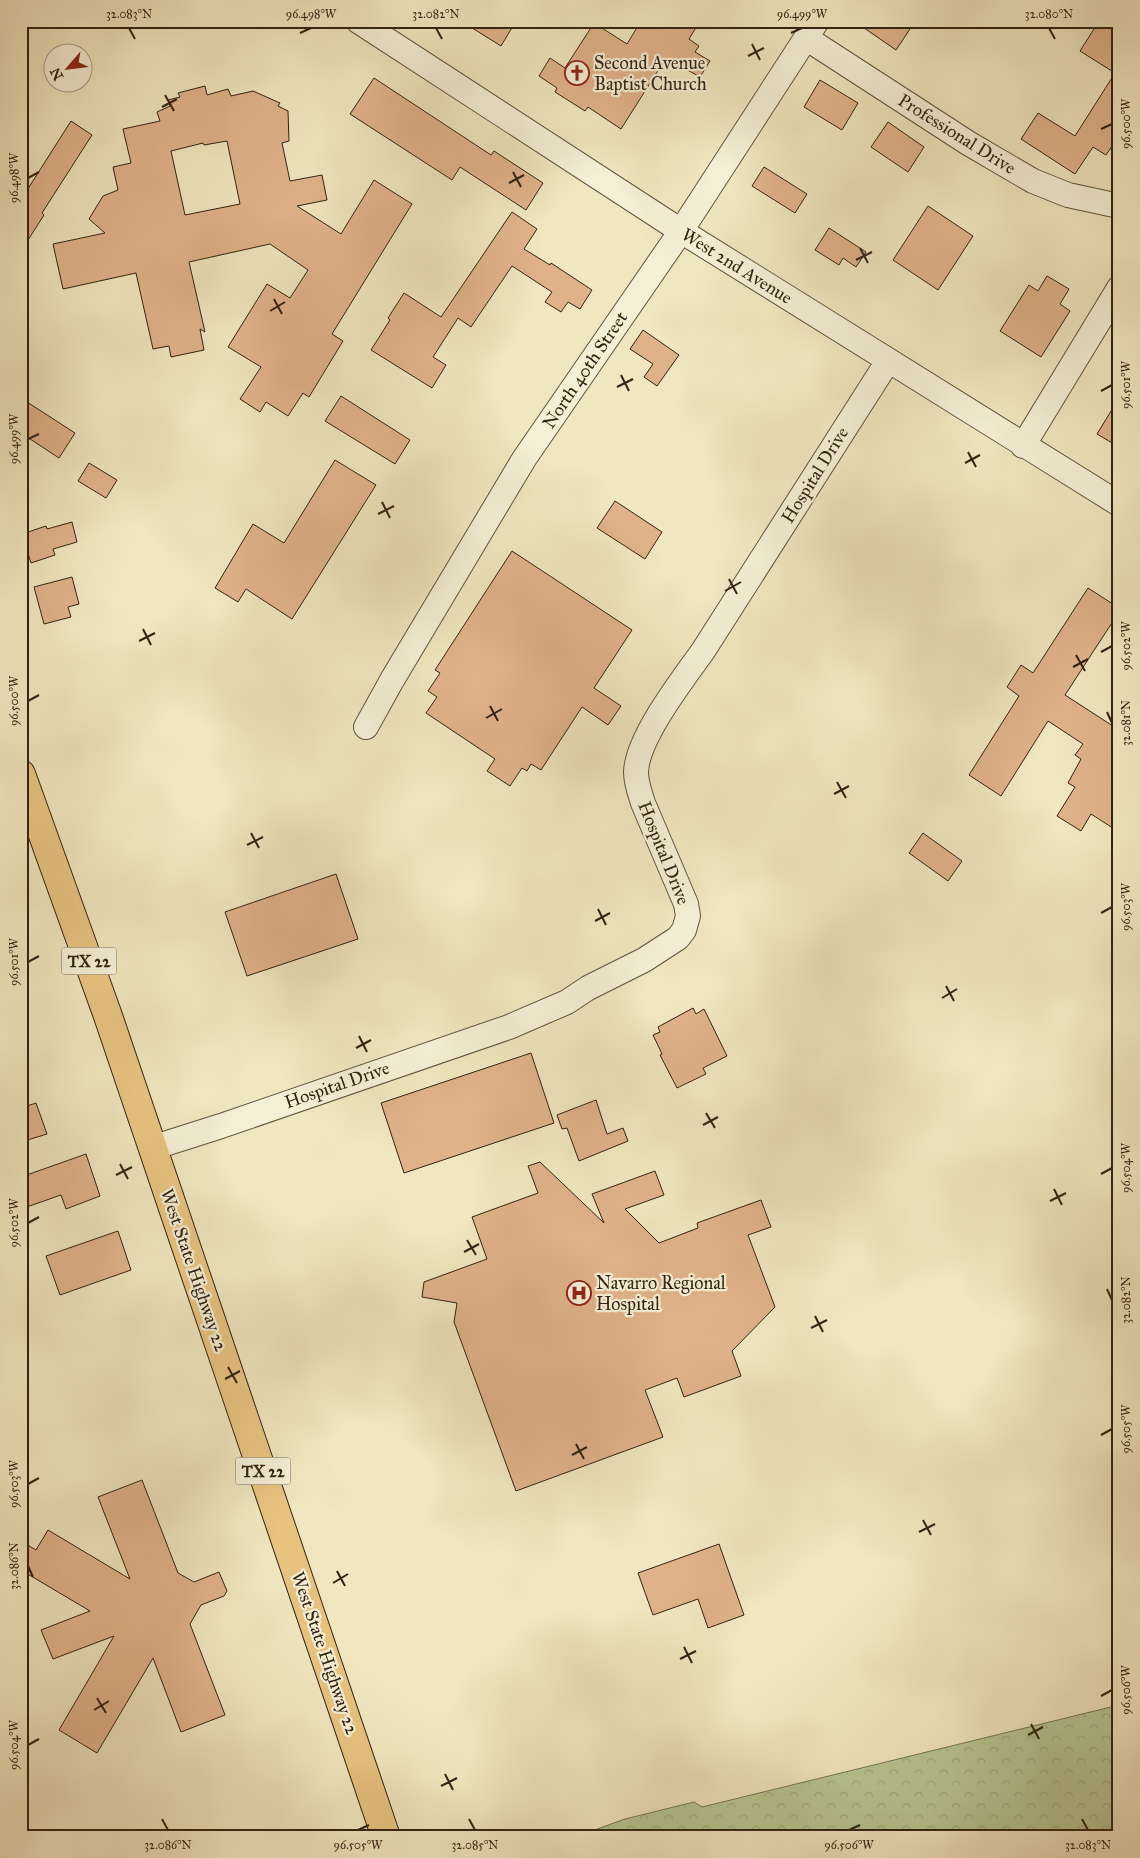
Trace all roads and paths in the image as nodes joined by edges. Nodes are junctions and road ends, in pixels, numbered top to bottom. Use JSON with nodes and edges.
{"nodes":[{"id":1,"x":358,"y":21,"type":"edge"},
{"id":2,"x":812,"y":30,"type":"edge"},
{"id":3,"x":1119,"y":206,"type":"edge"},
{"id":4,"x":681,"y":230,"type":"junction"},
{"id":5,"x":1119,"y":288,"type":"edge"},
{"id":6,"x":888,"y":361,"type":"junction"},
{"id":7,"x":1023,"y":446,"type":"junction"},
{"id":8,"x":1119,"y":504,"type":"edge"},
{"id":9,"x":366,"y":727,"type":"dead end"},
{"id":10,"x":21,"y":774,"type":"edge"},
{"id":11,"x":152,"y":1148,"type":"junction"},
{"id":12,"x":386,"y":1837,"type":"edge"}],
"edges":[{"from":1,"to":4,"type":"street","name":"West 2nd Avenue"},
{"from":2,"to":3,"type":"street","name":"Professional Drive"},
{"from":2,"to":4,"type":"street","name":"North 40th Street"},
{"from":4,"to":6,"type":"street","name":"West 2nd Avenue"},
{"from":4,"to":9,"type":"street","name":"North 40th Street"},
{"from":5,"to":7,"type":"street"},
{"from":6,"to":7,"type":"street","name":"West 2nd Avenue"},
{"from":6,"to":11,"type":"street","name":"Hospital Drive"},
{"from":7,"to":8,"type":"street","name":"West 2nd Avenue"},
{"from":10,"to":11,"type":"main road","name":"West State Highway 22","number":"TX 22"},
{"from":11,"to":12,"type":"main road","name":"West State Highway 22","number":"TX 22"}]}
